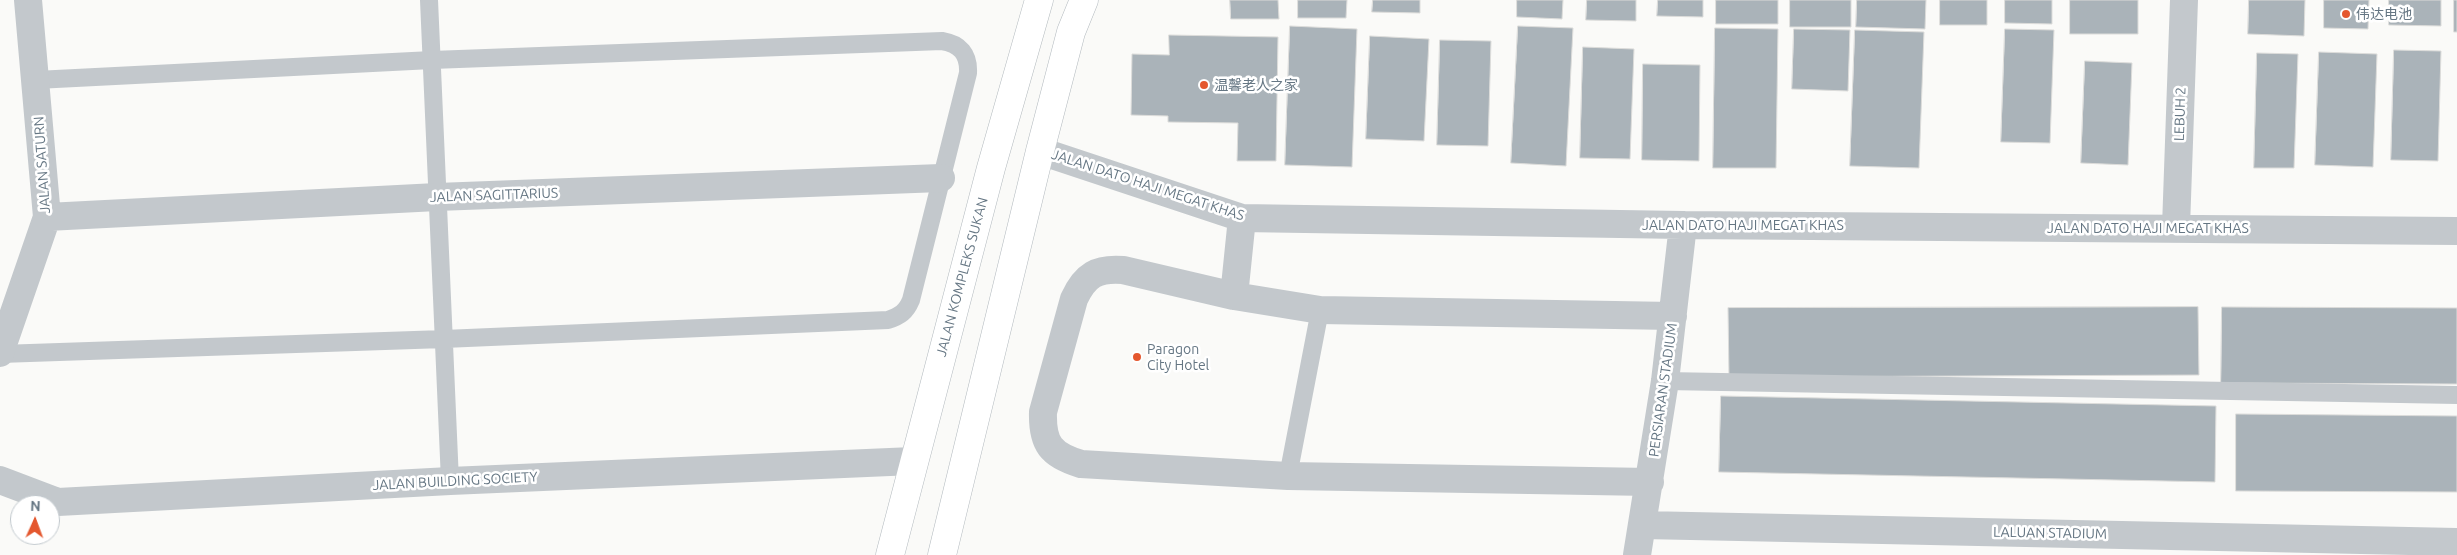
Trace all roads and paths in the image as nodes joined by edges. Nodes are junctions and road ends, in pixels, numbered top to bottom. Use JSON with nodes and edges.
{"nodes":[{"id":1,"x":28,"y":0,"type":"edge"},
{"id":2,"x":429,"y":0,"type":"edge"},
{"id":3,"x":1039,"y":0,"type":"edge"},
{"id":4,"x":1084,"y":0,"type":"edge"},
{"id":5,"x":2184,"y":0,"type":"edge"},
{"id":6,"x":432,"y":60,"type":"junction"},
{"id":7,"x":36,"y":80,"type":"junction"},
{"id":8,"x":1040,"y":151,"type":"junction"},
{"id":9,"x":941,"y":178,"type":"junction"},
{"id":10,"x":437,"y":197,"type":"junction"},
{"id":11,"x":47,"y":217,"type":"junction"},
{"id":12,"x":1242,"y":218,"type":"junction"},
{"id":13,"x":1683,"y":225,"type":"junction"},
{"id":14,"x":2176,"y":227,"type":"junction"},
{"id":15,"x":2457,"y":231,"type":"edge"},
{"id":16,"x":1234,"y":296,"type":"junction"},
{"id":17,"x":1320,"y":310,"type":"junction"},
{"id":18,"x":1673,"y":316,"type":"junction"},
{"id":19,"x":444,"y":339,"type":"junction"},
{"id":20,"x":0,"y":354,"type":"edge"},
{"id":21,"x":1665,"y":381,"type":"junction"},
{"id":22,"x":2457,"y":395,"type":"edge"},
{"id":23,"x":913,"y":461,"type":"junction"},
{"id":24,"x":1288,"y":476,"type":"junction"},
{"id":25,"x":0,"y":480,"type":"edge"},
{"id":26,"x":450,"y":481,"type":"junction"},
{"id":27,"x":1650,"y":482,"type":"junction"},
{"id":28,"x":1643,"y":525,"type":"junction"},
{"id":29,"x":2457,"y":542,"type":"edge"},
{"id":30,"x":2088,"y":544,"type":"edge"},
{"id":31,"x":2374,"y":548,"type":"edge"},
{"id":32,"x":890,"y":555,"type":"edge"},
{"id":33,"x":942,"y":555,"type":"edge"},
{"id":34,"x":1637,"y":555,"type":"edge"}],
"edges":[{"from":1,"to":7,"type":"street","name":"JALAN SATURN"},
{"from":2,"to":6,"type":"lane"},
{"from":3,"to":23,"type":"main road","name":"JALAN KOMPLEKS SUKAN"},
{"from":4,"to":8,"type":"main road"},
{"from":5,"to":14,"type":"street","name":"LEBUH 2"},
{"from":6,"to":7,"type":"lane"},
{"from":6,"to":9,"type":"lane"},
{"from":6,"to":10,"type":"lane"},
{"from":7,"to":11,"type":"street","name":"JALAN SATURN"},
{"from":8,"to":12,"type":"street","name":"JALAN DATO HAJI MEGAT KHAS"},
{"from":8,"to":33,"type":"main road"},
{"from":9,"to":10,"type":"street","name":"JALAN SAGITTARIUS"},
{"from":9,"to":19,"type":"lane"},
{"from":10,"to":11,"type":"street","name":"JALAN SAGITTARIUS"},
{"from":10,"to":19,"type":"lane"},
{"from":11,"to":20,"type":"street","name":"JALAN SATURN"},
{"from":12,"to":13,"type":"street","name":"JALAN DATO HAJI MEGAT KHAS"},
{"from":12,"to":16,"type":"street"},
{"from":13,"to":14,"type":"street","name":"JALAN DATO HAJI MEGAT KHAS"},
{"from":13,"to":18,"type":"street","name":"PERSIARAN STADIUM"},
{"from":14,"to":15,"type":"street","name":"JALAN DATO HAJI MEGAT KHAS"},
{"from":16,"to":17,"type":"street"},
{"from":16,"to":24,"type":"street"},
{"from":17,"to":18,"type":"street"},
{"from":17,"to":24,"type":"lane"},
{"from":18,"to":21,"type":"street","name":"PERSIARAN STADIUM"},
{"from":19,"to":20,"type":"lane"},
{"from":19,"to":26,"type":"lane"},
{"from":21,"to":22,"type":"lane"},
{"from":21,"to":27,"type":"street","name":"PERSIARAN STADIUM"},
{"from":23,"to":26,"type":"street","name":"JALAN BUILDING SOCIETY"},
{"from":23,"to":32,"type":"main road","name":"JALAN KOMPLEKS SUKAN"},
{"from":24,"to":27,"type":"street"},
{"from":25,"to":26,"type":"street","name":"JALAN BUILDING SOCIETY"},
{"from":27,"to":28,"type":"street","name":"PERSIARAN STADIUM"},
{"from":28,"to":30,"type":"street","name":"LALUAN STADIUM"},
{"from":28,"to":34,"type":"street","name":"PERSIARAN STADIUM"},
{"from":29,"to":31,"type":"street","name":"LALUAN STADIUM"},
{"from":30,"to":31,"type":"street","name":"LALUAN STADIUM"}]}
